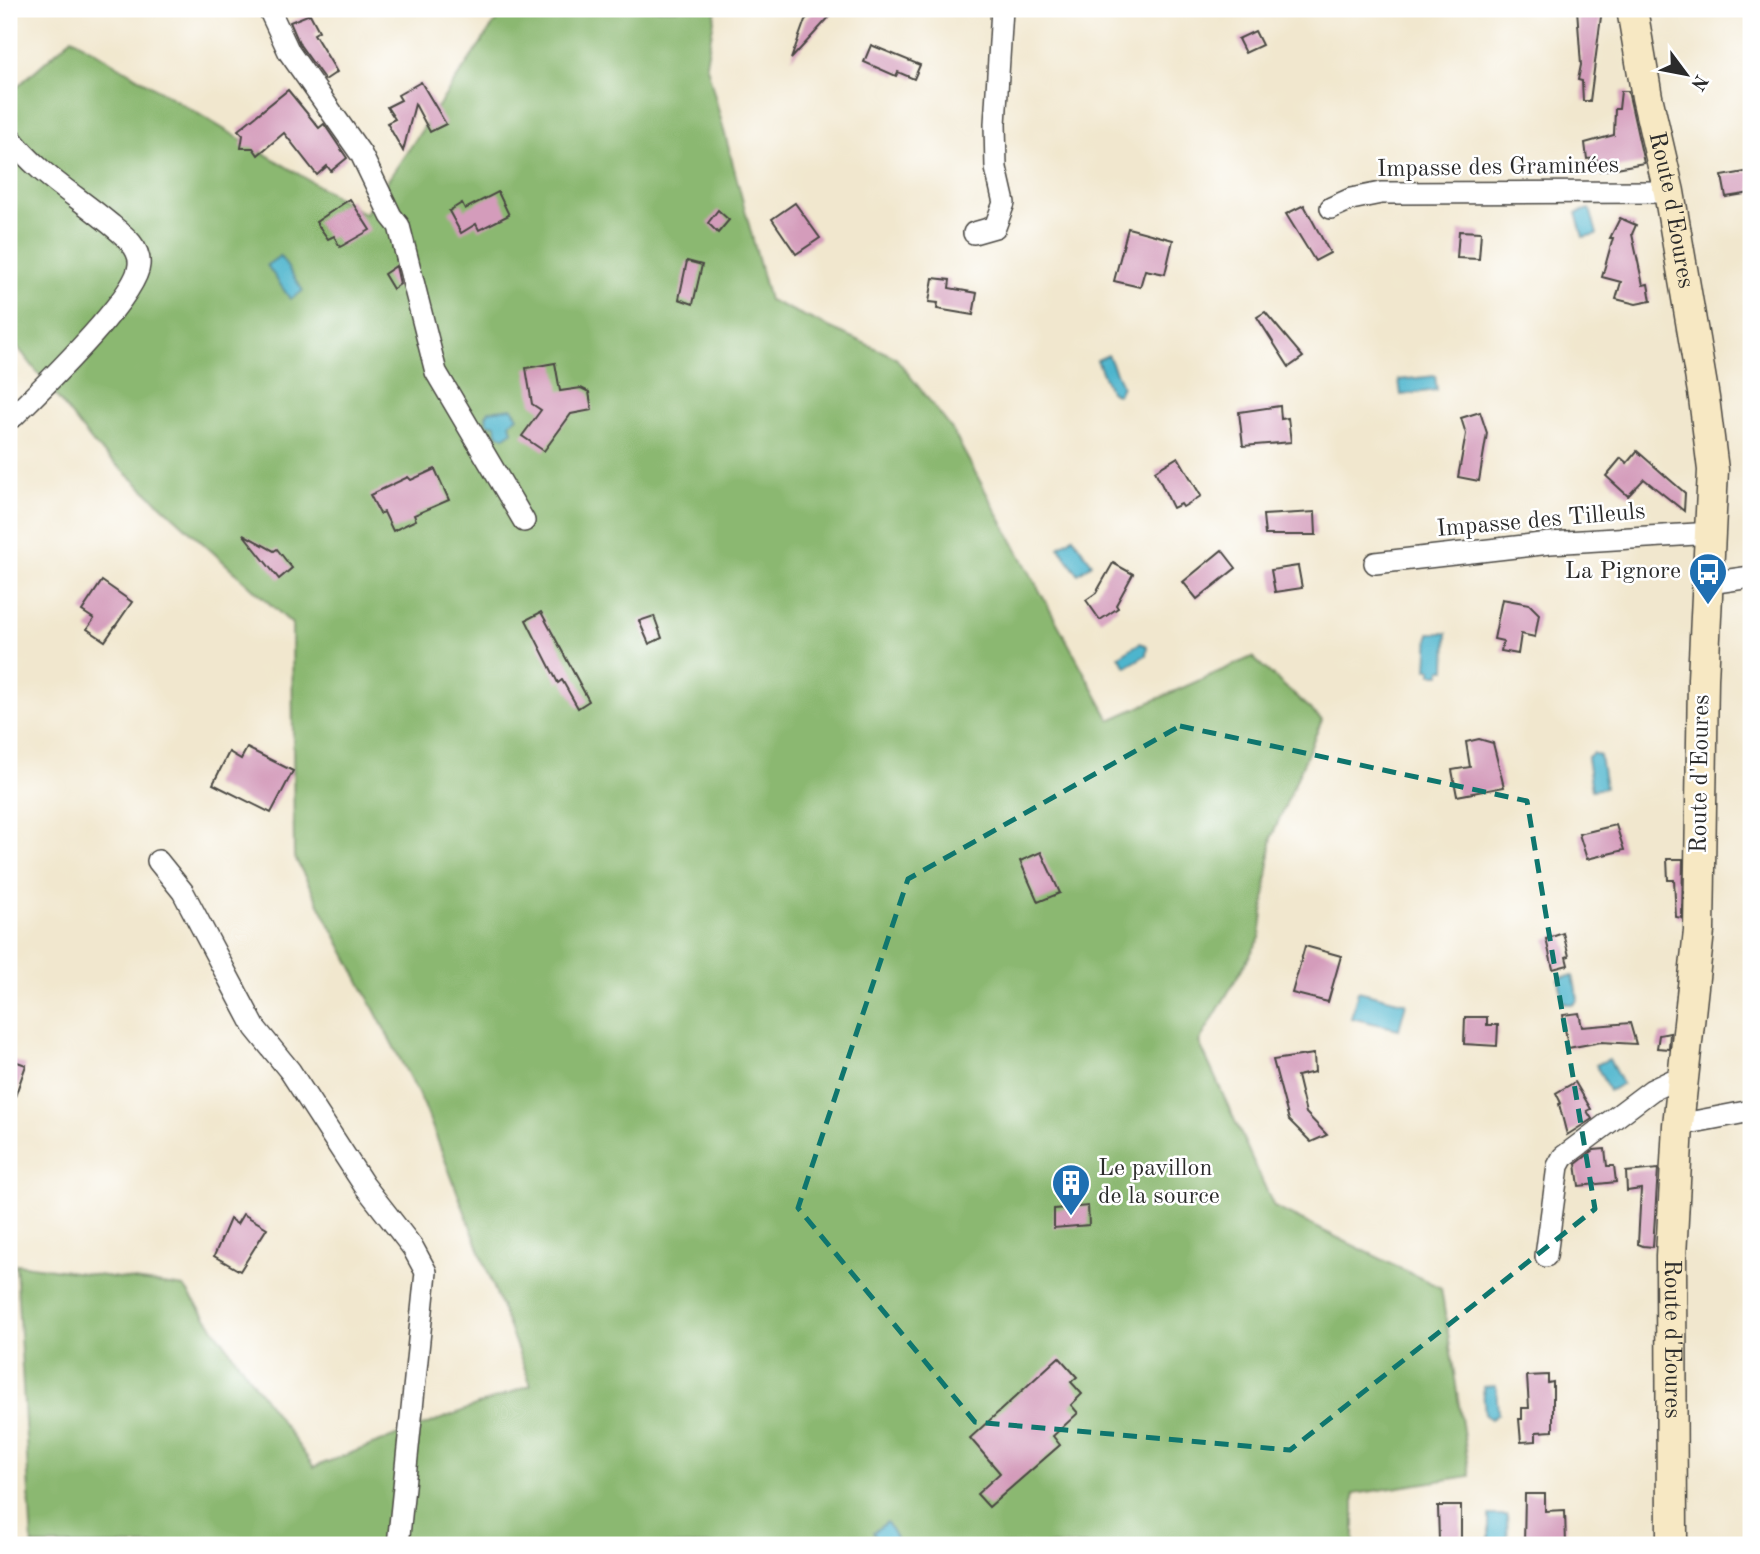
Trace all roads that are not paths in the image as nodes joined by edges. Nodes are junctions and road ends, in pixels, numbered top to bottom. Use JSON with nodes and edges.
{"nodes":[{"id":1,"x":269,"y":9,"type":"edge"},
{"id":2,"x":1002,"y":9,"type":"edge"},
{"id":3,"x":1632,"y":9,"type":"edge"},
{"id":4,"x":9,"y":136,"type":"edge"},
{"id":5,"x":1669,"y":192,"type":"junction"},
{"id":6,"x":1331,"y":208,"type":"dead end"},
{"id":7,"x":974,"y":233,"type":"dead end"},
{"id":8,"x":14,"y":416,"type":"dead end"},
{"id":9,"x":524,"y":522,"type":"dead end"},
{"id":10,"x":1712,"y":533,"type":"junction"},
{"id":11,"x":1375,"y":563,"type":"dead end"},
{"id":12,"x":1751,"y":578,"type":"edge"},
{"id":13,"x":1709,"y":583,"type":"junction"},
{"id":14,"x":158,"y":861,"type":"dead end"},
{"id":15,"x":1684,"y":1075,"type":"junction"},
{"id":16,"x":1751,"y":1111,"type":"edge"},
{"id":17,"x":1678,"y":1125,"type":"junction"},
{"id":18,"x":1546,"y":1256,"type":"dead end"},
{"id":19,"x":398,"y":1545,"type":"edge"},
{"id":20,"x":1672,"y":1545,"type":"edge"}],
"edges":[{"from":1,"to":9,"type":"street"},
{"from":2,"to":7,"type":"street"},
{"from":3,"to":5,"type":"street","name":"Route d'Eoures"},
{"from":4,"to":8,"type":"street"},
{"from":5,"to":6,"type":"street","name":"Impasse des Graminées"},
{"from":5,"to":10,"type":"street","name":"Route d'Eoures"},
{"from":10,"to":11,"type":"street","name":"Impasse des Tilleuls"},
{"from":10,"to":13,"type":"street","name":"Route d'Eoures"},
{"from":12,"to":13,"type":"street"},
{"from":13,"to":15,"type":"street","name":"Route d'Eoures"},
{"from":14,"to":19,"type":"street"},
{"from":15,"to":17,"type":"street","name":"Route d'Eoures"},
{"from":15,"to":18,"type":"street"},
{"from":16,"to":17,"type":"street"},
{"from":17,"to":20,"type":"street","name":"Route d'Eoures"}]}
